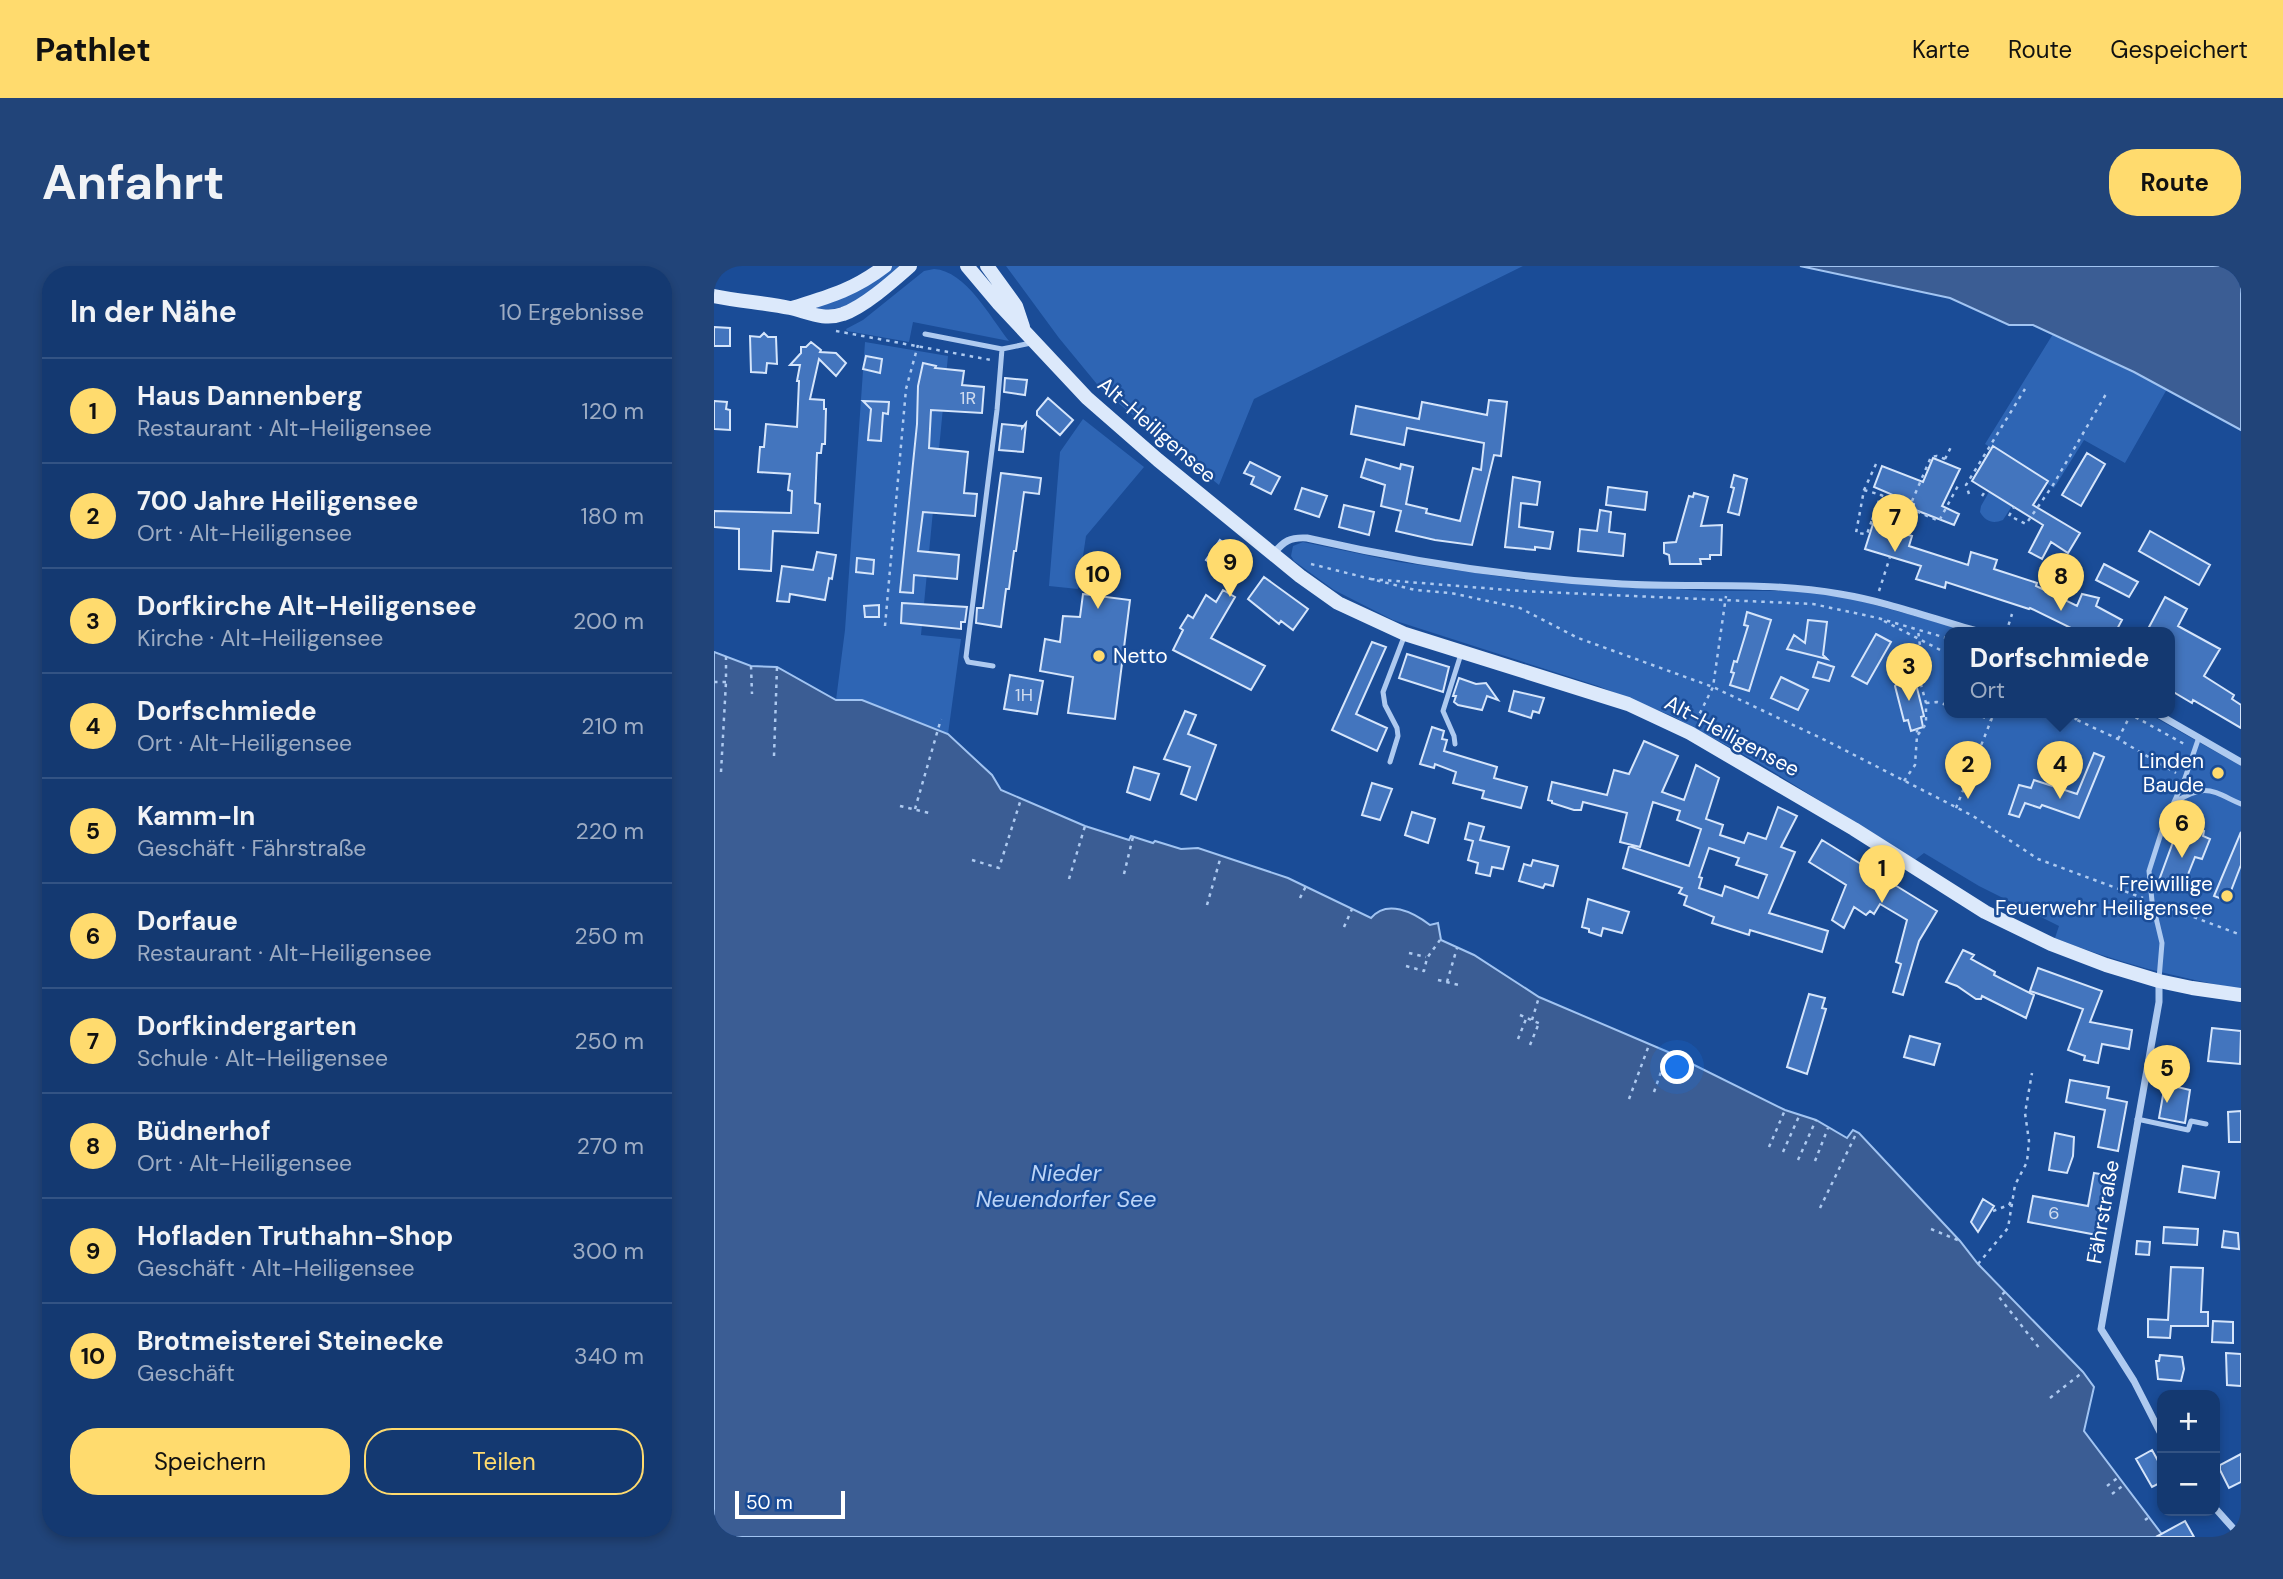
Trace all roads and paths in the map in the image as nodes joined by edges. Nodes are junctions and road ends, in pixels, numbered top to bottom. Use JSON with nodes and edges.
{"nodes":[{"id":1,"x":885,"y":266,"type":"edge"},
{"id":2,"x":910,"y":266,"type":"edge"},
{"id":3,"x":968,"y":266,"type":"edge"},
{"id":4,"x":987,"y":266,"type":"edge"},
{"id":5,"x":714,"y":296,"type":"edge"},
{"id":6,"x":792,"y":308,"type":"junction"},
{"id":7,"x":1023,"y":329,"type":"junction"},
{"id":8,"x":830,"y":330,"type":"dead end"},
{"id":9,"x":925,"y":334,"type":"dead end"},
{"id":10,"x":1034,"y":343,"type":"junction"},
{"id":11,"x":918,"y":345,"type":"junction"},
{"id":12,"x":1002,"y":349,"type":"junction"},
{"id":13,"x":1001,"y":362,"type":"junction"},
{"id":14,"x":2025,"y":389,"type":"dead end"},
{"id":15,"x":2106,"y":394,"type":"dead end"},
{"id":16,"x":1951,"y":447,"type":"dead end"},
{"id":17,"x":1876,"y":464,"type":"dead end"},
{"id":18,"x":1959,"y":484,"type":"dead end"},
{"id":19,"x":1864,"y":490,"type":"junction"},
{"id":20,"x":1986,"y":490,"type":"dead end"},
{"id":21,"x":1969,"y":494,"type":"dead end"},
{"id":22,"x":1881,"y":495,"type":"junction"},
{"id":23,"x":1982,"y":496,"type":"dead end"},
{"id":24,"x":2014,"y":507,"type":"dead end"},
{"id":25,"x":1909,"y":508,"type":"junction"},
{"id":26,"x":2009,"y":516,"type":"dead end"},
{"id":27,"x":2014,"y":518,"type":"dead end"},
{"id":28,"x":1872,"y":520,"type":"junction"},
{"id":29,"x":1901,"y":532,"type":"dead end"},
{"id":30,"x":1273,"y":554,"type":"junction"},
{"id":31,"x":1890,"y":557,"type":"dead end"},
{"id":32,"x":1307,"y":564,"type":"dead end"},
{"id":33,"x":1361,"y":578,"type":"junction"},
{"id":34,"x":1727,"y":586,"type":"junction"},
{"id":35,"x":1726,"y":601,"type":"junction"},
{"id":36,"x":1876,"y":602,"type":"junction"},
{"id":37,"x":2012,"y":614,"type":"dead end"},
{"id":38,"x":1878,"y":618,"type":"junction"},
{"id":39,"x":885,"y":626,"type":"dead end"},
{"id":40,"x":1963,"y":627,"type":"edge"},
{"id":41,"x":2008,"y":627,"type":"edge"},
{"id":42,"x":1918,"y":630,"type":"junction"},
{"id":43,"x":1405,"y":634,"type":"junction"},
{"id":44,"x":1944,"y":637,"type":"edge"},
{"id":45,"x":1918,"y":639,"type":"junction"},
{"id":46,"x":1462,"y":651,"type":"junction"},
{"id":47,"x":1944,"y":652,"type":"edge"},
{"id":48,"x":726,"y":655,"type":"dead end"},
{"id":49,"x":751,"y":666,"type":"dead end"},
{"id":50,"x":993,"y":666,"type":"dead end"},
{"id":51,"x":777,"y":667,"type":"dead end"},
{"id":52,"x":726,"y":681,"type":"junction"},
{"id":53,"x":714,"y":682,"type":"edge"},
{"id":54,"x":1713,"y":687,"type":"junction"},
{"id":55,"x":752,"y":694,"type":"dead end"},
{"id":56,"x":1926,"y":704,"type":"junction"},
{"id":57,"x":1944,"y":704,"type":"edge"},
{"id":58,"x":1985,"y":718,"type":"edge"},
{"id":59,"x":1992,"y":718,"type":"edge"},
{"id":60,"x":2072,"y":718,"type":"edge"},
{"id":61,"x":2128,"y":718,"type":"edge"},
{"id":62,"x":2165,"y":718,"type":"edge"},
{"id":63,"x":941,"y":719,"type":"dead end"},
{"id":64,"x":2076,"y":720,"type":"joint"},
{"id":65,"x":1991,"y":721,"type":"junction"},
{"id":66,"x":1917,"y":729,"type":"dead end"},
{"id":67,"x":1690,"y":733,"type":"junction"},
{"id":68,"x":1917,"y":736,"type":"junction"},
{"id":69,"x":2199,"y":737,"type":"junction"},
{"id":70,"x":2118,"y":739,"type":"junction"},
{"id":71,"x":1455,"y":744,"type":"dead end"},
{"id":72,"x":774,"y":756,"type":"dead end"},
{"id":73,"x":1390,"y":762,"type":"dead end"},
{"id":74,"x":2241,"y":762,"type":"edge"},
{"id":75,"x":722,"y":772,"type":"dead end"},
{"id":76,"x":2185,"y":778,"type":"junction"},
{"id":77,"x":1904,"y":781,"type":"junction"},
{"id":78,"x":1021,"y":799,"type":"dead end"},
{"id":79,"x":2175,"y":802,"type":"junction"},
{"id":80,"x":2241,"y":804,"type":"edge"},
{"id":81,"x":900,"y":806,"type":"dead end"},
{"id":82,"x":1956,"y":808,"type":"junction"},
{"id":83,"x":915,"y":809,"type":"junction"},
{"id":84,"x":929,"y":813,"type":"dead end"},
{"id":85,"x":1086,"y":826,"type":"dead end"},
{"id":86,"x":1133,"y":837,"type":"dead end"},
{"id":87,"x":1222,"y":856,"type":"dead end"},
{"id":88,"x":972,"y":860,"type":"dead end"},
{"id":89,"x":1124,"y":874,"type":"dead end"},
{"id":90,"x":1069,"y":879,"type":"dead end"},
{"id":91,"x":1306,"y":886,"type":"dead end"},
{"id":92,"x":1300,"y":898,"type":"dead end"},
{"id":93,"x":2152,"y":901,"type":"junction"},
{"id":94,"x":1207,"y":905,"type":"dead end"},
{"id":95,"x":1352,"y":909,"type":"dead end"},
{"id":96,"x":1344,"y":927,"type":"dead end"},
{"id":97,"x":2241,"y":934,"type":"edge"},
{"id":98,"x":1440,"y":940,"type":"dead end"},
{"id":99,"x":1457,"y":948,"type":"dead end"},
{"id":100,"x":1409,"y":953,"type":"dead end"},
{"id":101,"x":1427,"y":958,"type":"junction"},
{"id":102,"x":1406,"y":965,"type":"dead end"},
{"id":103,"x":1438,"y":979,"type":"dead end"},
{"id":104,"x":2159,"y":981,"type":"junction"},
{"id":105,"x":1447,"y":982,"type":"junction"},
{"id":106,"x":1458,"y":985,"type":"dead end"},
{"id":107,"x":2241,"y":995,"type":"edge"},
{"id":108,"x":1539,"y":997,"type":"dead end"},
{"id":109,"x":1520,"y":1016,"type":"dead end"},
{"id":110,"x":1526,"y":1018,"type":"junction"},
{"id":111,"x":1532,"y":1020,"type":"junction"},
{"id":112,"x":1518,"y":1039,"type":"dead end"},
{"id":113,"x":1530,"y":1045,"type":"dead end"},
{"id":114,"x":1649,"y":1045,"type":"dead end"},
{"id":115,"x":1668,"y":1052,"type":"dead end"},
{"id":116,"x":2032,"y":1073,"type":"dead end"},
{"id":117,"x":1654,"y":1092,"type":"dead end"},
{"id":118,"x":1629,"y":1099,"type":"dead end"},
{"id":119,"x":1785,"y":1110,"type":"dead end"},
{"id":120,"x":1800,"y":1114,"type":"dead end"},
{"id":121,"x":2137,"y":1119,"type":"junction"},
{"id":122,"x":1816,"y":1120,"type":"dead end"},
{"id":123,"x":2206,"y":1124,"type":"dead end"},
{"id":124,"x":1829,"y":1128,"type":"dead end"},
{"id":125,"x":1857,"y":1132,"type":"dead end"},
{"id":126,"x":1769,"y":1147,"type":"dead end"},
{"id":127,"x":1783,"y":1152,"type":"dead end"},
{"id":128,"x":1798,"y":1160,"type":"dead end"},
{"id":129,"x":1815,"y":1161,"type":"dead end"},
{"id":130,"x":2013,"y":1198,"type":"junction"},
{"id":131,"x":1820,"y":1208,"type":"dead end"},
{"id":132,"x":1993,"y":1211,"type":"dead end"},
{"id":133,"x":1931,"y":1229,"type":"dead end"},
{"id":134,"x":1960,"y":1241,"type":"dead end"},
{"id":135,"x":1978,"y":1264,"type":"dead end"},
{"id":136,"x":1995,"y":1292,"type":"dead end"},
{"id":137,"x":2006,"y":1292,"type":"dead end"},
{"id":138,"x":1999,"y":1297,"type":"junction"},
{"id":139,"x":2040,"y":1349,"type":"dead end"},
{"id":140,"x":2083,"y":1372,"type":"dead end"},
{"id":141,"x":2050,"y":1398,"type":"dead end"},
{"id":142,"x":2157,"y":1426,"type":"edge"},
{"id":143,"x":2120,"y":1476,"type":"dead end"},
{"id":144,"x":2125,"y":1484,"type":"dead end"},
{"id":145,"x":2107,"y":1486,"type":"dead end"},
{"id":146,"x":2112,"y":1494,"type":"dead end"},
{"id":147,"x":2220,"y":1514,"type":"edge"},
{"id":148,"x":2149,"y":1517,"type":"dead end"},
{"id":149,"x":2145,"y":1520,"type":"dead end"},
{"id":150,"x":2241,"y":1537,"type":"edge"}],
"edges":[{"from":1,"to":6,"type":"main road"},
{"from":2,"to":6,"type":"main road"},
{"from":3,"to":7,"type":"main road","name":"Alt-Heiligensee"},
{"from":4,"to":7,"type":"main road"},
{"from":5,"to":6,"type":"main road"},
{"from":7,"to":10,"type":"main road","name":"Alt-Heiligensee"},
{"from":8,"to":11,"type":"path"},
{"from":9,"to":12,"type":"lane"},
{"from":10,"to":12,"type":"lane"},
{"from":10,"to":30,"type":"main road","name":"Alt-Heiligensee"},
{"from":11,"to":13,"type":"path"},
{"from":11,"to":39,"type":"path"},
{"from":12,"to":13,"type":"lane"},
{"from":13,"to":50,"type":"lane"},
{"from":14,"to":21,"type":"path"},
{"from":15,"to":27,"type":"path"},
{"from":16,"to":25,"type":"path"},
{"from":17,"to":19,"type":"path"},
{"from":18,"to":25,"type":"path"},
{"from":19,"to":22,"type":"path"},
{"from":19,"to":28,"type":"path"},
{"from":20,"to":23,"type":"path"},
{"from":22,"to":25,"type":"path"},
{"from":22,"to":28,"type":"path"},
{"from":24,"to":26,"type":"path"},
{"from":25,"to":28,"type":"path"},
{"from":25,"to":29,"type":"path"},
{"from":30,"to":34,"type":"street"},
{"from":30,"to":43,"type":"main road","name":"Alt-Heiligensee"},
{"from":31,"to":36,"type":"path"},
{"from":32,"to":33,"type":"path"},
{"from":33,"to":35,"type":"path"},
{"from":33,"to":54,"type":"path"},
{"from":34,"to":35,"type":"path"},
{"from":34,"to":36,"type":"street"},
{"from":35,"to":38,"type":"path"},
{"from":35,"to":54,"type":"path"},
{"from":36,"to":38,"type":"path"},
{"from":36,"to":40,"type":"street"},
{"from":37,"to":41,"type":"path"},
{"from":38,"to":42,"type":"path"},
{"from":38,"to":45,"type":"path"},
{"from":42,"to":44,"type":"path"},
{"from":42,"to":45,"type":"path"},
{"from":43,"to":46,"type":"main road","name":"Alt-Heiligensee"},
{"from":43,"to":73,"type":"lane"},
{"from":45,"to":47,"type":"path"},
{"from":45,"to":56,"type":"path"},
{"from":46,"to":67,"type":"main road","name":"Alt-Heiligensee"},
{"from":46,"to":71,"type":"lane"},
{"from":48,"to":52,"type":"path"},
{"from":49,"to":55,"type":"path"},
{"from":51,"to":72,"type":"path"},
{"from":52,"to":53,"type":"path"},
{"from":52,"to":75,"type":"path"},
{"from":54,"to":67,"type":"path"},
{"from":54,"to":77,"type":"path"},
{"from":56,"to":57,"type":"path"},
{"from":56,"to":68,"type":"path"},
{"from":58,"to":65,"type":"path"},
{"from":59,"to":65,"type":"path"},
{"from":60,"to":64,"type":"path"},
{"from":61,"to":70,"type":"path"},
{"from":62,"to":69,"type":"street"},
{"from":63,"to":83,"type":"path"},
{"from":64,"to":70,"type":"path"},
{"from":65,"to":82,"type":"path"},
{"from":66,"to":68,"type":"path"},
{"from":67,"to":104,"type":"main road","name":"Alt-Heiligensee"},
{"from":68,"to":77,"type":"path"},
{"from":69,"to":74,"type":"street"},
{"from":69,"to":76,"type":"lane"},
{"from":70,"to":76,"type":"path"},
{"from":76,"to":79,"type":"lane"},
{"from":77,"to":82,"type":"path"},
{"from":78,"to":88,"type":"path"},
{"from":79,"to":80,"type":"lane"},
{"from":79,"to":93,"type":"lane"},
{"from":81,"to":83,"type":"path"},
{"from":82,"to":93,"type":"path"},
{"from":83,"to":84,"type":"path"},
{"from":85,"to":90,"type":"path"},
{"from":86,"to":89,"type":"path"},
{"from":87,"to":94,"type":"path"},
{"from":91,"to":92,"type":"path"},
{"from":93,"to":97,"type":"path"},
{"from":93,"to":104,"type":"lane"},
{"from":95,"to":96,"type":"path"},
{"from":98,"to":101,"type":"path"},
{"from":99,"to":105,"type":"path"},
{"from":100,"to":101,"type":"path"},
{"from":101,"to":102,"type":"path"},
{"from":103,"to":105,"type":"path"},
{"from":104,"to":107,"type":"main road","name":"Alt-Heiligensee"},
{"from":104,"to":121,"type":"street","name":"Fährstraße"},
{"from":105,"to":106,"type":"path"},
{"from":108,"to":111,"type":"path"},
{"from":109,"to":110,"type":"path"},
{"from":110,"to":111,"type":"path"},
{"from":110,"to":112,"type":"path"},
{"from":111,"to":113,"type":"path"},
{"from":114,"to":118,"type":"path"},
{"from":115,"to":117,"type":"path"},
{"from":116,"to":130,"type":"path"},
{"from":119,"to":126,"type":"path"},
{"from":120,"to":127,"type":"path"},
{"from":121,"to":123,"type":"lane"},
{"from":121,"to":142,"type":"street","name":"Fährstraße"},
{"from":122,"to":128,"type":"path"},
{"from":124,"to":129,"type":"path"},
{"from":125,"to":131,"type":"path"},
{"from":130,"to":132,"type":"path"},
{"from":130,"to":135,"type":"path"},
{"from":133,"to":134,"type":"path"},
{"from":136,"to":138,"type":"path"},
{"from":137,"to":138,"type":"path"},
{"from":138,"to":139,"type":"path"},
{"from":140,"to":141,"type":"path"},
{"from":143,"to":145,"type":"path"},
{"from":144,"to":146,"type":"path"},
{"from":147,"to":150,"type":"street"},
{"from":148,"to":149,"type":"path"}]}
